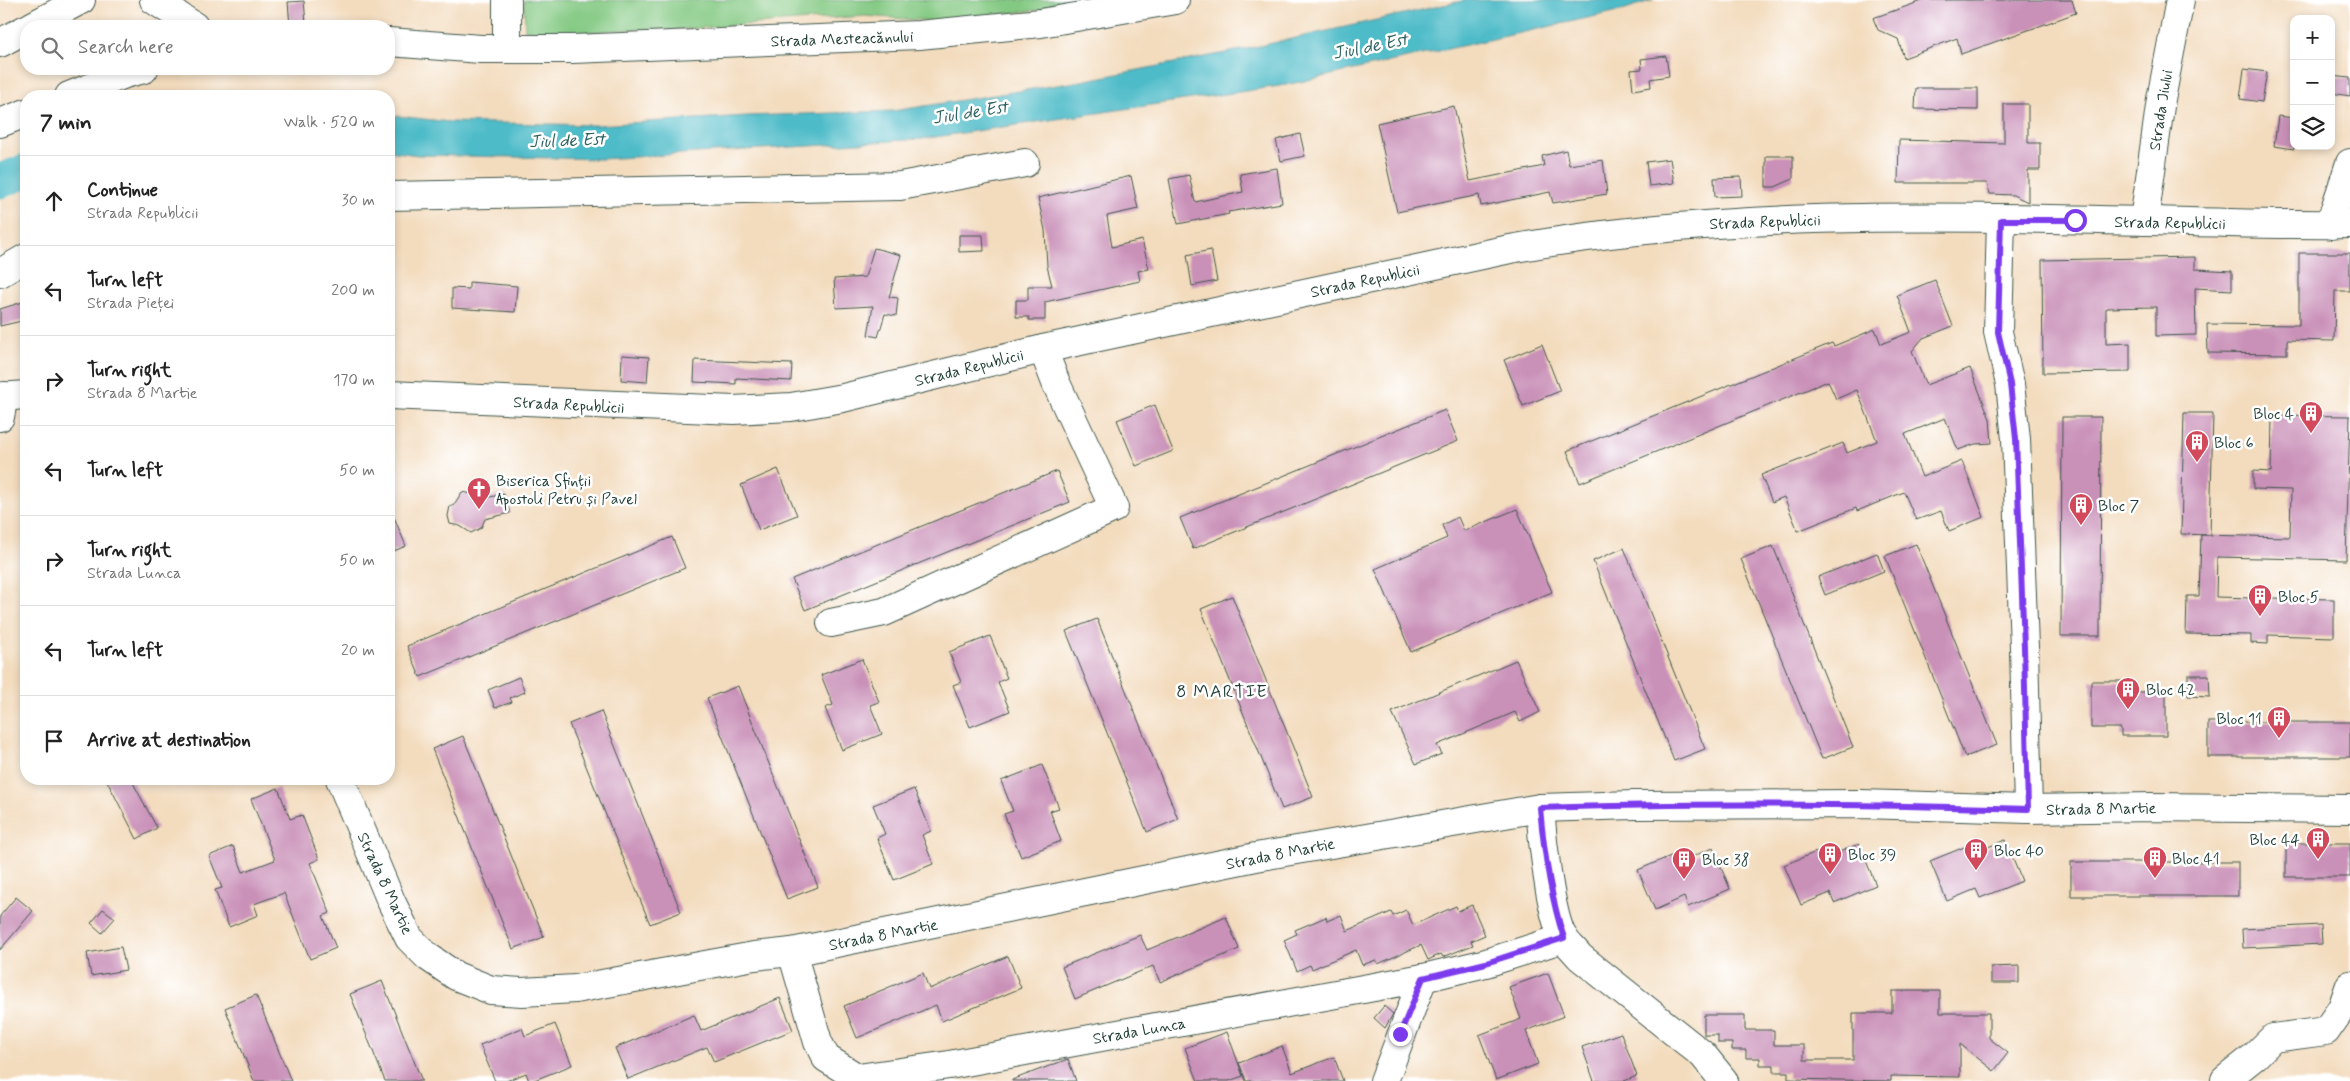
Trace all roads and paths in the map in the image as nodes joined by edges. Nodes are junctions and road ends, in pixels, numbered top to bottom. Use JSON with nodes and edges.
{"nodes":[{"id":1,"x":81,"y":0,"type":"edge"},
{"id":2,"x":154,"y":0,"type":"edge"},
{"id":3,"x":507,"y":0,"type":"edge"},
{"id":4,"x":1175,"y":0,"type":"edge"},
{"id":5,"x":2180,"y":0,"type":"edge"},
{"id":6,"x":43,"y":20,"type":"edge"},
{"id":7,"x":185,"y":20,"type":"edge"},
{"id":8,"x":20,"y":33,"type":"edge"},
{"id":9,"x":395,"y":42,"type":"edge"},
{"id":10,"x":0,"y":43,"type":"edge"},
{"id":11,"x":507,"y":49,"type":"junction"},
{"id":12,"x":122,"y":75,"type":"edge"},
{"id":13,"x":84,"y":90,"type":"edge"},
{"id":14,"x":20,"y":115,"type":"edge"},
{"id":15,"x":0,"y":123,"type":"edge"},
{"id":16,"x":1025,"y":163,"type":"dead end"},
{"id":17,"x":2350,"y":163,"type":"edge"},
{"id":18,"x":395,"y":196,"type":"edge"},
{"id":19,"x":2001,"y":220,"type":"junction"},
{"id":20,"x":2144,"y":221,"type":"junction"},
{"id":21,"x":2341,"y":225,"type":"edge"},
{"id":22,"x":20,"y":261,"type":"edge"},
{"id":23,"x":0,"y":273,"type":"edge"},
{"id":24,"x":1043,"y":349,"type":"junction"},
{"id":25,"x":395,"y":395,"type":"edge"},
{"id":26,"x":831,"y":623,"type":"dead end"},
{"id":27,"x":343,"y":785,"type":"edge"},
{"id":28,"x":1540,"y":808,"type":"junction"},
{"id":29,"x":2028,"y":809,"type":"junction"},
{"id":30,"x":2350,"y":809,"type":"edge"},
{"id":31,"x":1564,"y":938,"type":"junction"},
{"id":32,"x":792,"y":952,"type":"junction"},
{"id":33,"x":1423,"y":978,"type":"junction"},
{"id":34,"x":2350,"y":985,"type":"edge"},
{"id":35,"x":2225,"y":1080,"type":"dead end"},
{"id":36,"x":1384,"y":1081,"type":"edge"},
{"id":37,"x":1724,"y":1081,"type":"edge"}],
"edges":[{"from":1,"to":6,"type":"street"},
{"from":2,"to":7,"type":"street"},
{"from":3,"to":11,"type":"street"},
{"from":4,"to":11,"type":"street","name":"Strada Mesteacănului"},
{"from":5,"to":20,"type":"street","name":"Strada Jiului"},
{"from":8,"to":10,"type":"street"},
{"from":9,"to":11,"type":"street","name":"Strada Mesteacănului"},
{"from":12,"to":13,"type":"street"},
{"from":14,"to":15,"type":"street"},
{"from":16,"to":18,"type":"street"},
{"from":17,"to":21,"type":"street"},
{"from":19,"to":20,"type":"street","name":"Strada Republicii"},
{"from":19,"to":24,"type":"street","name":"Strada Republicii"},
{"from":19,"to":29,"type":"street"},
{"from":20,"to":21,"type":"street","name":"Strada Republicii"},
{"from":22,"to":23,"type":"street"},
{"from":24,"to":25,"type":"street","name":"Strada Republicii"},
{"from":24,"to":26,"type":"street"},
{"from":27,"to":32,"type":"street","name":"Strada 8 Martie"},
{"from":28,"to":29,"type":"street","name":"Strada 8 Martie"},
{"from":28,"to":31,"type":"street"},
{"from":28,"to":32,"type":"street","name":"Strada 8 Martie"},
{"from":29,"to":30,"type":"street","name":"Strada 8 Martie"},
{"from":31,"to":33,"type":"street","name":"Strada Lunca"},
{"from":31,"to":37,"type":"street"},
{"from":32,"to":33,"type":"street","name":"Strada Lunca"},
{"from":33,"to":36,"type":"street"},
{"from":34,"to":35,"type":"street"}]}
